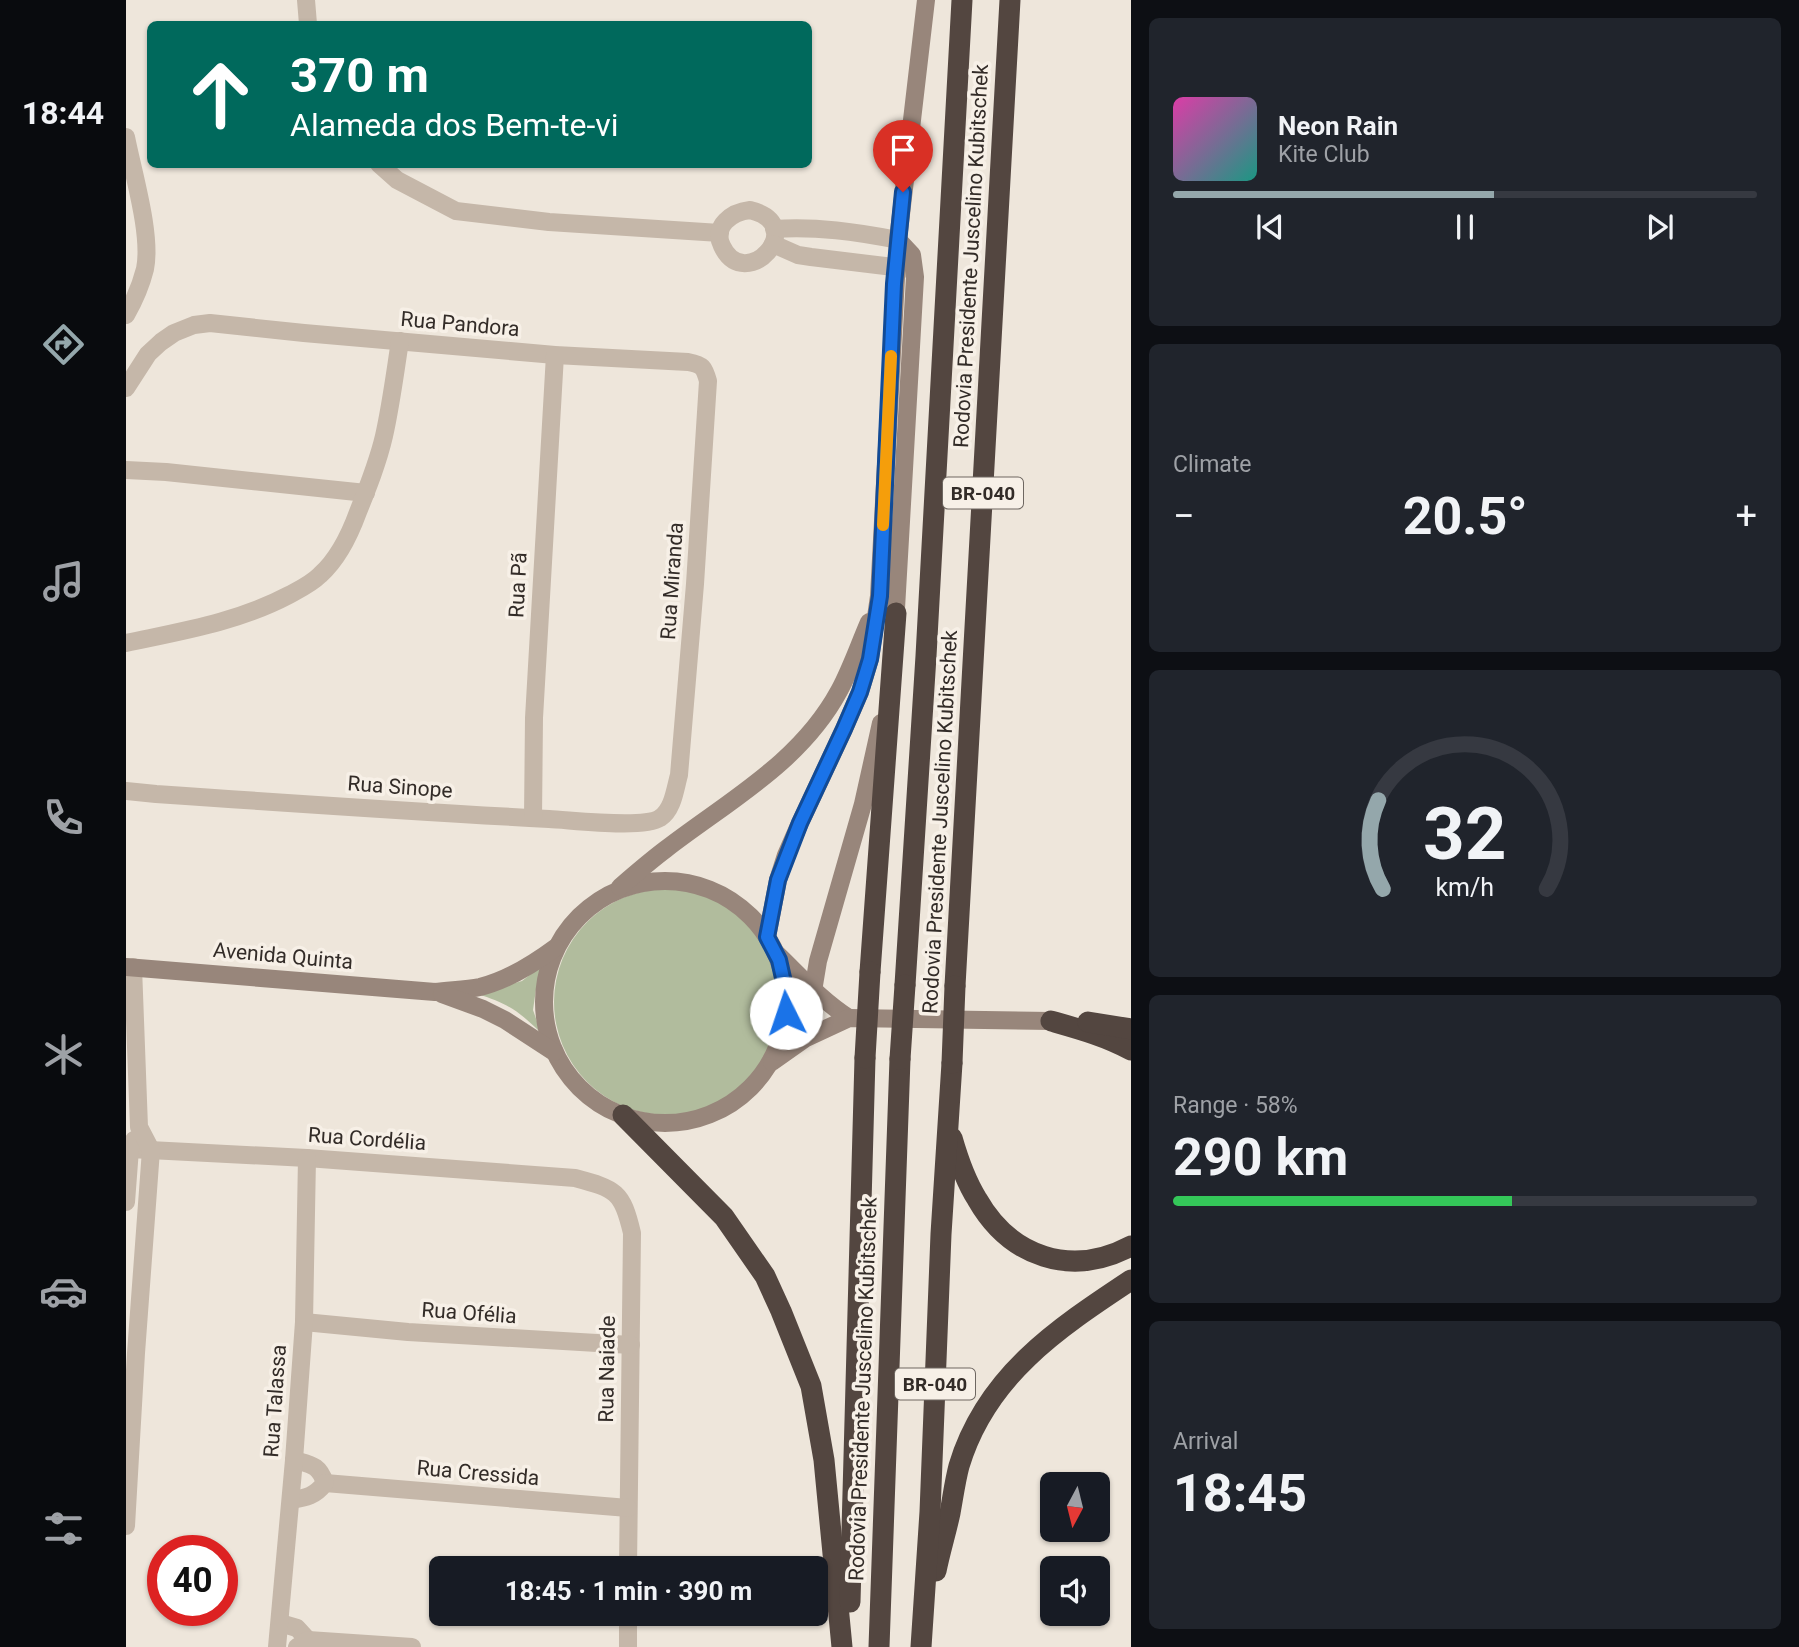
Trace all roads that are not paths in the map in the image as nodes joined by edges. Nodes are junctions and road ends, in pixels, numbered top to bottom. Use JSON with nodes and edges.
{"nodes":[{"id":1,"x":306,"y":0,"type":"edge"},
{"id":2,"x":926,"y":0,"type":"edge"},
{"id":3,"x":962,"y":0,"type":"edge"},
{"id":4,"x":1010,"y":0,"type":"edge"},
{"id":5,"x":308,"y":21,"type":"edge"},
{"id":6,"x":126,"y":138,"type":"edge"},
{"id":7,"x":384,"y":168,"type":"edge"},
{"id":8,"x":720,"y":233,"type":"junction"},
{"id":9,"x":774,"y":237,"type":"junction"},
{"id":10,"x":898,"y":240,"type":"junction"},
{"id":11,"x":905,"y":269,"type":"junction"},
{"id":12,"x":126,"y":315,"type":"edge"},
{"id":13,"x":400,"y":341,"type":"junction"},
{"id":14,"x":555,"y":355,"type":"junction"},
{"id":15,"x":688,"y":362,"type":"joint"},
{"id":16,"x":126,"y":388,"type":"edge"},
{"id":17,"x":126,"y":470,"type":"edge"},
{"id":18,"x":366,"y":493,"type":"junction"},
{"id":19,"x":880,"y":596,"type":"junction"},
{"id":20,"x":896,"y":613,"type":"junction"},
{"id":21,"x":126,"y":643,"type":"edge"},
{"id":22,"x":126,"y":792,"type":"edge"},
{"id":23,"x":667,"y":812,"type":"joint"},
{"id":24,"x":533,"y":818,"type":"junction"},
{"id":25,"x":616,"y":891,"type":"junction"},
{"id":26,"x":770,"y":943,"type":"junction"},
{"id":27,"x":555,"y":948,"type":"junction"},
{"id":28,"x":130,"y":967,"type":"edge"},
{"id":29,"x":813,"y":991,"type":"junction"},
{"id":30,"x":435,"y":992,"type":"junction"},
{"id":31,"x":849,"y":1018,"type":"junction"},
{"id":32,"x":1051,"y":1021,"type":"junction"},
{"id":33,"x":1130,"y":1029,"type":"edge"},
{"id":34,"x":1130,"y":1050,"type":"edge"},
{"id":35,"x":554,"y":1052,"type":"junction"},
{"id":36,"x":769,"y":1064,"type":"junction"},
{"id":37,"x":623,"y":1115,"type":"junction"},
{"id":38,"x":948,"y":1123,"type":"junction"},
{"id":39,"x":139,"y":1127,"type":"junction"},
{"id":40,"x":130,"y":1149,"type":"junction"},
{"id":41,"x":152,"y":1150,"type":"junction"},
{"id":42,"x":307,"y":1158,"type":"junction"},
{"id":43,"x":599,"y":1184,"type":"joint"},
{"id":44,"x":126,"y":1202,"type":"edge"},
{"id":45,"x":1130,"y":1246,"type":"edge"},
{"id":46,"x":1130,"y":1280,"type":"edge"},
{"id":47,"x":304,"y":1322,"type":"junction"},
{"id":48,"x":631,"y":1345,"type":"junction"},
{"id":49,"x":294,"y":1460,"type":"junction"},
{"id":50,"x":325,"y":1483,"type":"junction"},
{"id":51,"x":291,"y":1500,"type":"junction"},
{"id":52,"x":628,"y":1508,"type":"junction"},
{"id":53,"x":126,"y":1526,"type":"edge"},
{"id":54,"x":628,"y":1556,"type":"edge"},
{"id":55,"x":279,"y":1623,"type":"junction"},
{"id":56,"x":628,"y":1626,"type":"edge"},
{"id":57,"x":303,"y":1644,"type":"edge"},
{"id":58,"x":920,"y":1646,"type":"edge"},
{"id":59,"x":277,"y":1647,"type":"edge"},
{"id":60,"x":412,"y":1647,"type":"edge"},
{"id":61,"x":628,"y":1647,"type":"edge"},
{"id":62,"x":844,"y":1647,"type":"edge"},
{"id":63,"x":879,"y":1647,"type":"edge"}],
"edges":[{"from":1,"to":5,"type":"street"},
{"from":2,"to":10,"type":"street"},
{"from":3,"to":63,"type":"highway","name":"Rodovia Presidente Juscelino Kubitschek","number":"BR-040","bridge":true},
{"from":4,"to":38,"type":"highway","name":"Rodovia Presidente Juscelino Kubitschek","number":"BR-040","bridge":true},
{"from":6,"to":12,"type":"street"},
{"from":7,"to":8,"type":"street"},
{"from":8,"to":9,"type":"street"},
{"from":8,"to":9,"type":"street"},
{"from":9,"to":10,"type":"street"},
{"from":9,"to":11,"type":"street"},
{"from":10,"to":11,"type":"street"},
{"from":11,"to":19,"type":"street"},
{"from":11,"to":20,"type":"street"},
{"from":13,"to":14,"type":"street","name":"Rua Pandora"},
{"from":13,"to":16,"type":"street","name":"Rua Pandora"},
{"from":13,"to":18,"type":"street"},
{"from":14,"to":15,"type":"street","name":"Rua Pandora"},
{"from":14,"to":24,"type":"street","name":"Rua Pã"},
{"from":15,"to":23,"type":"street","name":"Rua Miranda"},
{"from":17,"to":18,"type":"street"},
{"from":18,"to":21,"type":"street"},
{"from":19,"to":25,"type":"street"},
{"from":19,"to":26,"type":"street"},
{"from":20,"to":29,"type":"street"},
{"from":20,"to":62,"type":"highway","bridge":true},
{"from":22,"to":24,"type":"street","name":"Rua Sinope"},
{"from":23,"to":24,"type":"street","name":"Rua Sinope"},
{"from":25,"to":26,"type":"street"},
{"from":25,"to":27,"type":"street"},
{"from":26,"to":29,"type":"street"},
{"from":26,"to":36,"type":"street"},
{"from":27,"to":30,"type":"street","name":"Avenida Quinta"},
{"from":27,"to":35,"type":"street"},
{"from":28,"to":30,"type":"street","name":"Avenida Quinta"},
{"from":28,"to":39,"type":"street"},
{"from":29,"to":31,"type":"street"},
{"from":30,"to":35,"type":"street","name":"Avenida Quinta"},
{"from":31,"to":32,"type":"street"},
{"from":31,"to":36,"type":"street"},
{"from":32,"to":33,"type":"highway"},
{"from":32,"to":34,"type":"highway"},
{"from":35,"to":37,"type":"street"},
{"from":36,"to":37,"type":"street"},
{"from":37,"to":62,"type":"highway"},
{"from":38,"to":45,"type":"highway"},
{"from":38,"to":58,"type":"highway","name":"Rodovia Presidente Juscelino Kubitschek","number":"BR-040"},
{"from":39,"to":40,"type":"street"},
{"from":39,"to":41,"type":"street"},
{"from":40,"to":41,"type":"street","name":"Rua Cordélia"},
{"from":40,"to":44,"type":"street"},
{"from":41,"to":42,"type":"street","name":"Rua Cordélia"},
{"from":41,"to":53,"type":"street"},
{"from":42,"to":43,"type":"street","name":"Rua Cordélia"},
{"from":42,"to":47,"type":"street","name":"Rua Talassa"},
{"from":43,"to":48,"type":"street","name":"Rua Naiade"},
{"from":46,"to":58,"type":"highway"},
{"from":47,"to":48,"type":"street","name":"Rua Ofélia"},
{"from":47,"to":49,"type":"street","name":"Rua Talassa"},
{"from":48,"to":52,"type":"street","name":"Rua Naiade"},
{"from":49,"to":50,"type":"street"},
{"from":49,"to":51,"type":"street","name":"Rua Talassa"},
{"from":50,"to":51,"type":"street"},
{"from":50,"to":52,"type":"street","name":"Rua Cressida"},
{"from":51,"to":55,"type":"street","name":"Rua Talassa"},
{"from":52,"to":54,"type":"street","name":"Rua Naiade"},
{"from":55,"to":57,"type":"street"},
{"from":55,"to":59,"type":"street","name":"Rua Talassa"},
{"from":56,"to":61,"type":"street"},
{"from":57,"to":60,"type":"street"}]}
